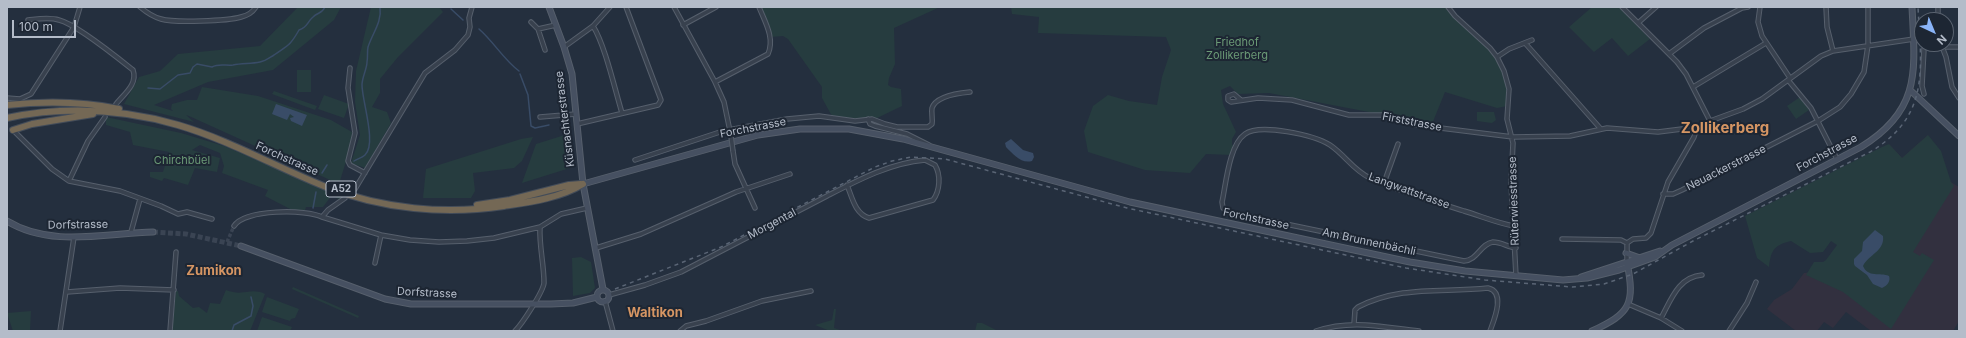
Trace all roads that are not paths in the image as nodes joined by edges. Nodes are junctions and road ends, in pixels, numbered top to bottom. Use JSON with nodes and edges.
{"nodes":[{"id":1,"x":80,"y":7,"type":"edge"},
{"id":2,"x":140,"y":7,"type":"edge"},
{"id":3,"x":256,"y":7,"type":"edge"},
{"id":4,"x":472,"y":7,"type":"edge"},
{"id":5,"x":549,"y":7,"type":"edge"},
{"id":6,"x":626,"y":7,"type":"edge"},
{"id":7,"x":674,"y":7,"type":"edge"},
{"id":8,"x":716,"y":7,"type":"edge"},
{"id":9,"x":759,"y":7,"type":"edge"},
{"id":10,"x":1448,"y":7,"type":"edge"},
{"id":11,"x":1622,"y":7,"type":"edge"},
{"id":12,"x":1656,"y":7,"type":"edge"},
{"id":13,"x":1748,"y":7,"type":"edge"},
{"id":14,"x":1760,"y":7,"type":"edge"},
{"id":15,"x":1826,"y":7,"type":"edge"},
{"id":16,"x":1868,"y":7,"type":"edge"},
{"id":17,"x":1912,"y":7,"type":"edge"},
{"id":18,"x":607,"y":8,"type":"edge"},
{"id":19,"x":28,"y":20,"type":"dead end"},
{"id":20,"x":531,"y":22,"type":"dead end"},
{"id":21,"x":1638,"y":22,"type":"junction"},
{"id":22,"x":556,"y":25,"type":"junction"},
{"id":23,"x":683,"y":25,"type":"junction"},
{"id":24,"x":592,"y":26,"type":"junction"},
{"id":25,"x":74,"y":27,"type":"junction"},
{"id":26,"x":538,"y":30,"type":"junction"},
{"id":27,"x":1914,"y":39,"type":"joint"},
{"id":28,"x":1532,"y":40,"type":"dead end"},
{"id":29,"x":1525,"y":43,"type":"junction"},
{"id":30,"x":1766,"y":43,"type":"junction"},
{"id":31,"x":1868,"y":45,"type":"junction"},
{"id":32,"x":564,"y":47,"type":"junction"},
{"id":33,"x":545,"y":50,"type":"dead end"},
{"id":34,"x":1833,"y":51,"type":"junction"},
{"id":35,"x":1914,"y":52,"type":"edge"},
{"id":36,"x":1924,"y":52,"type":"edge"},
{"id":37,"x":1944,"y":52,"type":"edge"},
{"id":38,"x":1669,"y":54,"type":"junction"},
{"id":39,"x":1497,"y":57,"type":"junction"},
{"id":40,"x":350,"y":68,"type":"dead end"},
{"id":41,"x":1789,"y":79,"type":"junction"},
{"id":42,"x":716,"y":82,"type":"junction"},
{"id":43,"x":1693,"y":86,"type":"junction"},
{"id":44,"x":1910,"y":90,"type":"junction"},
{"id":45,"x":970,"y":92,"type":"dead end"},
{"id":46,"x":1924,"y":94,"type":"dead end"},
{"id":47,"x":7,"y":98,"type":"edge"},
{"id":48,"x":1959,"y":98,"type":"edge"},
{"id":49,"x":1241,"y":100,"type":"dead end"},
{"id":50,"x":116,"y":104,"type":"dead end"},
{"id":51,"x":7,"y":106,"type":"edge"},
{"id":52,"x":122,"y":112,"type":"junction"},
{"id":53,"x":622,"y":113,"type":"junction"},
{"id":54,"x":576,"y":114,"type":"junction"},
{"id":55,"x":7,"y":115,"type":"edge"},
{"id":56,"x":105,"y":117,"type":"dead end"},
{"id":57,"x":540,"y":117,"type":"dead end"},
{"id":58,"x":7,"y":118,"type":"edge"},
{"id":59,"x":868,"y":119,"type":"junction"},
{"id":60,"x":1710,"y":121,"type":"junction"},
{"id":61,"x":1818,"y":121,"type":"junction"},
{"id":62,"x":577,"y":124,"type":"junction"},
{"id":63,"x":1600,"y":128,"type":"junction"},
{"id":64,"x":730,"y":130,"type":"junction"},
{"id":65,"x":10,"y":131,"type":"edge"},
{"id":66,"x":1696,"y":131,"type":"junction"},
{"id":67,"x":1959,"y":136,"type":"edge"},
{"id":68,"x":1512,"y":137,"type":"junction"},
{"id":69,"x":1398,"y":144,"type":"dead end"},
{"id":70,"x":932,"y":146,"type":"junction"},
{"id":71,"x":1838,"y":159,"type":"junction"},
{"id":72,"x":635,"y":160,"type":"dead end"},
{"id":73,"x":365,"y":173,"type":"junction"},
{"id":74,"x":790,"y":174,"type":"dead end"},
{"id":75,"x":69,"y":181,"type":"junction"},
{"id":76,"x":583,"y":184,"type":"junction"},
{"id":77,"x":1384,"y":184,"type":"junction"},
{"id":78,"x":847,"y":185,"type":"junction"},
{"id":79,"x":745,"y":188,"type":"junction"},
{"id":80,"x":355,"y":189,"type":"dead end"},
{"id":81,"x":1664,"y":194,"type":"junction"},
{"id":82,"x":345,"y":198,"type":"dead end"},
{"id":83,"x":140,"y":199,"type":"junction"},
{"id":84,"x":1222,"y":202,"type":"joint"},
{"id":85,"x":587,"y":208,"type":"junction"},
{"id":86,"x":755,"y":208,"type":"dead end"},
{"id":87,"x":322,"y":217,"type":"junction"},
{"id":88,"x":212,"y":219,"type":"dead end"},
{"id":89,"x":7,"y":221,"type":"edge"},
{"id":90,"x":234,"y":226,"type":"tunnel mouth"},
{"id":91,"x":1514,"y":226,"type":"junction"},
{"id":92,"x":540,"y":227,"type":"junction"},
{"id":93,"x":131,"y":232,"type":"junction"},
{"id":94,"x":153,"y":232,"type":"tunnel mouth"},
{"id":95,"x":381,"y":235,"type":"junction"},
{"id":96,"x":74,"y":237,"type":"junction"},
{"id":97,"x":1562,"y":239,"type":"dead end"},
{"id":98,"x":1627,"y":243,"type":"junction"},
{"id":99,"x":241,"y":246,"type":"tunnel mouth"},
{"id":100,"x":596,"y":248,"type":"junction"},
{"id":101,"x":1516,"y":248,"type":"junction"},
{"id":102,"x":1661,"y":251,"type":"junction"},
{"id":103,"x":176,"y":252,"type":"dead end"},
{"id":104,"x":1626,"y":253,"type":"junction"},
{"id":105,"x":1641,"y":258,"type":"junction"},
{"id":106,"x":375,"y":263,"type":"dead end"},
{"id":107,"x":1627,"y":265,"type":"junction"},
{"id":108,"x":1702,"y":275,"type":"dead end"},
{"id":109,"x":1516,"y":276,"type":"junction"},
{"id":110,"x":1756,"y":282,"type":"dead end"},
{"id":111,"x":603,"y":289,"type":"junction"},
{"id":112,"x":174,"y":290,"type":"junction"},
{"id":113,"x":811,"y":291,"type":"dead end"},
{"id":114,"x":67,"y":292,"type":"junction"},
{"id":115,"x":610,"y":296,"type":"junction"},
{"id":116,"x":597,"y":297,"type":"junction"},
{"id":117,"x":606,"y":301,"type":"junction"},
{"id":118,"x":533,"y":304,"type":"junction"},
{"id":119,"x":1628,"y":304,"type":"junction"},
{"id":120,"x":1661,"y":318,"type":"junction"},
{"id":121,"x":1354,"y":324,"type":"junction"},
{"id":122,"x":1678,"y":327,"type":"junction"},
{"id":123,"x":60,"y":331,"type":"edge"},
{"id":124,"x":170,"y":331,"type":"edge"},
{"id":125,"x":515,"y":331,"type":"edge"},
{"id":126,"x":613,"y":331,"type":"edge"},
{"id":127,"x":680,"y":331,"type":"edge"},
{"id":128,"x":1316,"y":331,"type":"edge"},
{"id":129,"x":1419,"y":331,"type":"edge"},
{"id":130,"x":1490,"y":331,"type":"edge"},
{"id":131,"x":1592,"y":331,"type":"edge"},
{"id":132,"x":1674,"y":331,"type":"edge"},
{"id":133,"x":1682,"y":331,"type":"edge"},
{"id":134,"x":1729,"y":331,"type":"edge"}],
"edges":[{"from":1,"to":25,"type":"street"},
{"from":2,"to":3,"type":"street"},
{"from":4,"to":73,"type":"street"},
{"from":5,"to":22,"type":"main road","name":"Küsnachterstrasse"},
{"from":6,"to":53,"type":"street"},
{"from":7,"to":23,"type":"street"},
{"from":8,"to":23,"type":"street"},
{"from":9,"to":42,"type":"street"},
{"from":10,"to":39,"type":"street","name":"Rüterwiesstrasse"},
{"from":11,"to":21,"type":"street"},
{"from":12,"to":21,"type":"street"},
{"from":13,"to":38,"type":"street"},
{"from":14,"to":30,"type":"street"},
{"from":15,"to":34,"type":"street"},
{"from":16,"to":31,"type":"street","name":"Neuackerstrasse"},
{"from":17,"to":27,"type":"main road","name":"Forchstrasse"},
{"from":18,"to":24,"type":"street"},
{"from":19,"to":25,"type":"street"},
{"from":20,"to":26,"type":"street"},
{"from":21,"to":38,"type":"street"},
{"from":22,"to":26,"type":"street"},
{"from":22,"to":32,"type":"main road","name":"Küsnachterstrasse"},
{"from":23,"to":42,"type":"street"},
{"from":24,"to":32,"type":"street"},
{"from":24,"to":53,"type":"street"},
{"from":25,"to":47,"type":"street"},
{"from":25,"to":50,"type":"street"},
{"from":26,"to":33,"type":"street"},
{"from":27,"to":31,"type":"street"},
{"from":28,"to":29,"type":"street"},
{"from":29,"to":39,"type":"street"},
{"from":29,"to":63,"type":"street"},
{"from":30,"to":41,"type":"street"},
{"from":30,"to":43,"type":"street"},
{"from":31,"to":34,"type":"street"},
{"from":31,"to":61,"type":"street","name":"Neuackerstrasse"},
{"from":32,"to":54,"type":"main road","name":"Küsnachterstrasse"},
{"from":34,"to":41,"type":"street"},
{"from":35,"to":44,"type":"main road","name":"Forchstrasse"},
{"from":36,"to":46,"type":"street"},
{"from":37,"to":48,"type":"street"},
{"from":38,"to":43,"type":"street"},
{"from":39,"to":68,"type":"street","name":"Rüterwiesstrasse"},
{"from":40,"to":73,"type":"street"},
{"from":41,"to":60,"type":"street"},
{"from":41,"to":61,"type":"street"},
{"from":42,"to":64,"type":"street"},
{"from":43,"to":60,"type":"street"},
{"from":44,"to":67,"type":"main road"},
{"from":44,"to":71,"type":"main road","name":"Forchstrasse"},
{"from":45,"to":59,"type":"street"},
{"from":49,"to":68,"type":"street","name":"Firststrasse"},
{"from":51,"to":52,"type":"highway"},
{"from":52,"to":55,"type":"highway","name":"Forchstrasse","number":"A52"},
{"from":52,"to":58,"type":"highway","name":"Forchstrasse","number":"A52"},
{"from":52,"to":65,"type":"highway"},
{"from":52,"to":76,"type":"highway","name":"Forchstrasse","number":"A52"},
{"from":53,"to":62,"type":"street"},
{"from":54,"to":57,"type":"street"},
{"from":54,"to":62,"type":"main road","name":"Küsnachterstrasse"},
{"from":56,"to":75,"type":"street"},
{"from":59,"to":64,"type":"street"},
{"from":59,"to":70,"type":"street","name":"Forchstrasse"},
{"from":60,"to":66,"type":"street"},
{"from":61,"to":71,"type":"street"},
{"from":61,"to":81,"type":"street","name":"Neuackerstrasse"},
{"from":62,"to":76,"type":"main road","name":"Küsnachterstrasse"},
{"from":63,"to":66,"type":"street","name":"Firststrasse"},
{"from":63,"to":68,"type":"street","name":"Firststrasse"},
{"from":64,"to":72,"type":"street"},
{"from":64,"to":79,"type":"street","bridge":true},
{"from":65,"to":75,"type":"street"},
{"from":66,"to":81,"type":"street"},
{"from":68,"to":91,"type":"street","name":"Rüterwiesstrasse"},
{"from":69,"to":77,"type":"street"},
{"from":70,"to":76,"type":"main road","name":"Forchstrasse"},
{"from":70,"to":109,"type":"main road","name":"Forchstrasse"},
{"from":71,"to":102,"type":"main road","name":"Forchstrasse"},
{"from":73,"to":80,"type":"street"},
{"from":74,"to":79,"type":"street"},
{"from":75,"to":83,"type":"street"},
{"from":76,"to":85,"type":"main road"},
{"from":77,"to":84,"type":"street","name":"Langwattstrasse"},
{"from":77,"to":91,"type":"street","name":"Langwattstrasse"},
{"from":78,"to":78,"type":"street","name":"Morgental"},
{"from":78,"to":115,"type":"street","name":"Morgental"},
{"from":79,"to":86,"type":"street"},
{"from":79,"to":100,"type":"street"},
{"from":81,"to":98,"type":"street"},
{"from":82,"to":87,"type":"street"},
{"from":83,"to":88,"type":"street"},
{"from":83,"to":93,"type":"street"},
{"from":84,"to":101,"type":"street","name":"Am Brunnenbächli"},
{"from":85,"to":92,"type":"street"},
{"from":85,"to":100,"type":"main road"},
{"from":87,"to":90,"type":"street"},
{"from":87,"to":95,"type":"street"},
{"from":89,"to":96,"type":"main road","name":"Dorfstrasse"},
{"from":91,"to":101,"type":"street","name":"Rüterwiesstrasse"},
{"from":92,"to":95,"type":"street"},
{"from":92,"to":118,"type":"street"},
{"from":93,"to":94,"type":"main road","name":"Dorfstrasse"},
{"from":93,"to":96,"type":"main road","name":"Dorfstrasse"},
{"from":95,"to":106,"type":"street"},
{"from":96,"to":114,"type":"street"},
{"from":97,"to":98,"type":"street"},
{"from":98,"to":104,"type":"street"},
{"from":99,"to":118,"type":"main road","name":"Dorfstrasse"},
{"from":100,"to":111,"type":"main road"},
{"from":101,"to":109,"type":"street","name":"Rüterwiesstrasse"},
{"from":102,"to":105,"type":"main road","name":"Forchstrasse"},
{"from":102,"to":107,"type":"main road","name":"Forchstrasse"},
{"from":103,"to":112,"type":"street"},
{"from":104,"to":105,"type":"main road"},
{"from":104,"to":107,"type":"street"},
{"from":105,"to":107,"type":"main road","name":"Forchstrasse"},
{"from":107,"to":109,"type":"main road","name":"Forchstrasse"},
{"from":107,"to":119,"type":"main road"},
{"from":108,"to":120,"type":"street"},
{"from":110,"to":134,"type":"street"},
{"from":111,"to":115,"type":"main road"},
{"from":111,"to":116,"type":"main road"},
{"from":112,"to":114,"type":"street"},
{"from":112,"to":124,"type":"street"},
{"from":113,"to":127,"type":"street"},
{"from":114,"to":123,"type":"street"},
{"from":115,"to":117,"type":"main road"},
{"from":116,"to":117,"type":"main road"},
{"from":116,"to":118,"type":"main road","name":"Dorfstrasse"},
{"from":117,"to":126,"type":"street"},
{"from":118,"to":125,"type":"street"},
{"from":119,"to":120,"type":"street"},
{"from":119,"to":131,"type":"main road"},
{"from":120,"to":122,"type":"street"},
{"from":121,"to":128,"type":"street"},
{"from":121,"to":129,"type":"street"},
{"from":121,"to":130,"type":"street"},
{"from":122,"to":132,"type":"street"},
{"from":122,"to":133,"type":"street"}]}
